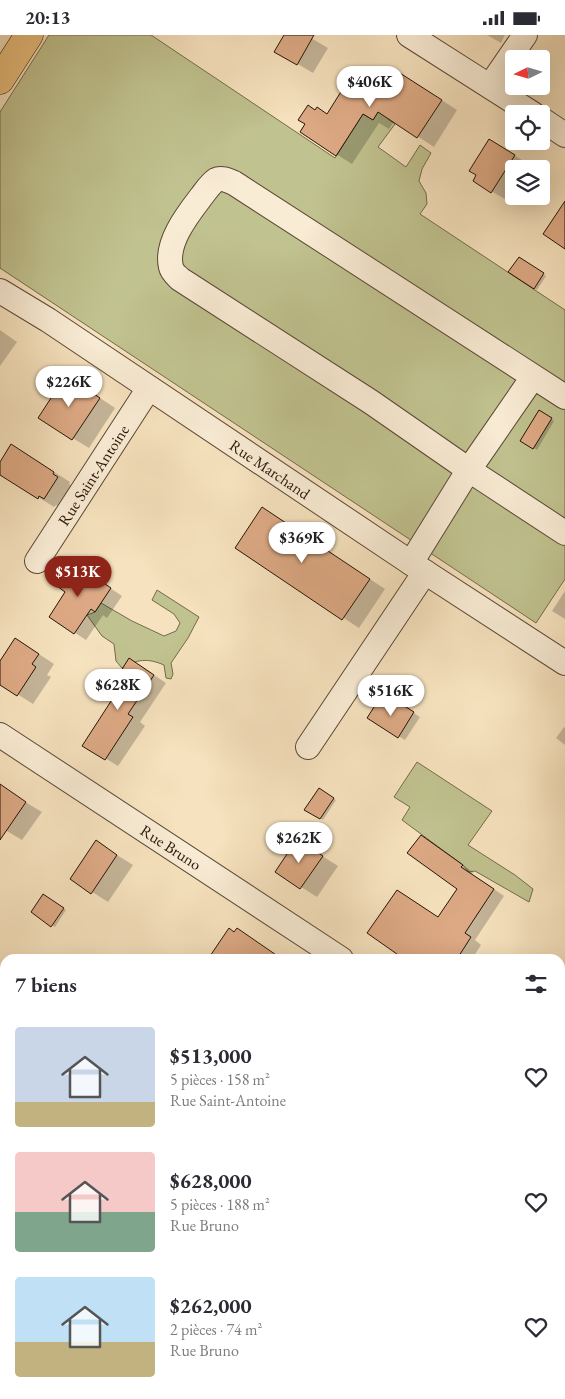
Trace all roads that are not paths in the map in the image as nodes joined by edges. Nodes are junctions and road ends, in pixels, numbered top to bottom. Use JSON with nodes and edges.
{"nodes":[{"id":1,"x":29,"y":35,"type":"edge"},
{"id":2,"x":409,"y":35,"type":"edge"},
{"id":3,"x":525,"y":35,"type":"edge"},
{"id":4,"x":0,"y":80,"type":"edge"},
{"id":5,"x":490,"y":86,"type":"junction"},
{"id":6,"x":519,"y":105,"type":"edge"},
{"id":7,"x":550,"y":125,"type":"edge"},
{"id":8,"x":565,"y":135,"type":"edge"},
{"id":9,"x":0,"y":291,"type":"edge"},
{"id":10,"x":533,"y":377,"type":"junction"},
{"id":11,"x":149,"y":389,"type":"junction"},
{"id":12,"x":565,"y":397,"type":"edge"},
{"id":13,"x":469,"y":470,"type":"junction"},
{"id":14,"x":565,"y":533,"type":"edge"},
{"id":15,"x":37,"y":561,"type":"dead end"},
{"id":16,"x":418,"y":567,"type":"junction"},
{"id":17,"x":565,"y":663,"type":"edge"},
{"id":18,"x":0,"y":735,"type":"edge"},
{"id":19,"x":308,"y":747,"type":"dead end"},
{"id":20,"x":333,"y":954,"type":"edge"}],
"edges":[{"from":1,"to":4,"type":"main road"},
{"from":2,"to":5,"type":"street"},
{"from":3,"to":5,"type":"street"},
{"from":5,"to":6,"type":"street"},
{"from":7,"to":8,"type":"street"},
{"from":9,"to":11,"type":"street","name":"Rue Marchand"},
{"from":10,"to":12,"type":"street"},
{"from":10,"to":13,"type":"street"},
{"from":10,"to":13,"type":"street"},
{"from":11,"to":15,"type":"street","name":"Rue Saint-Antoine"},
{"from":11,"to":16,"type":"street","name":"Rue Marchand"},
{"from":13,"to":14,"type":"street"},
{"from":13,"to":16,"type":"street"},
{"from":16,"to":17,"type":"street","name":"Rue Marchand"},
{"from":16,"to":19,"type":"street"},
{"from":18,"to":20,"type":"street","name":"Rue Bruno"}]}
